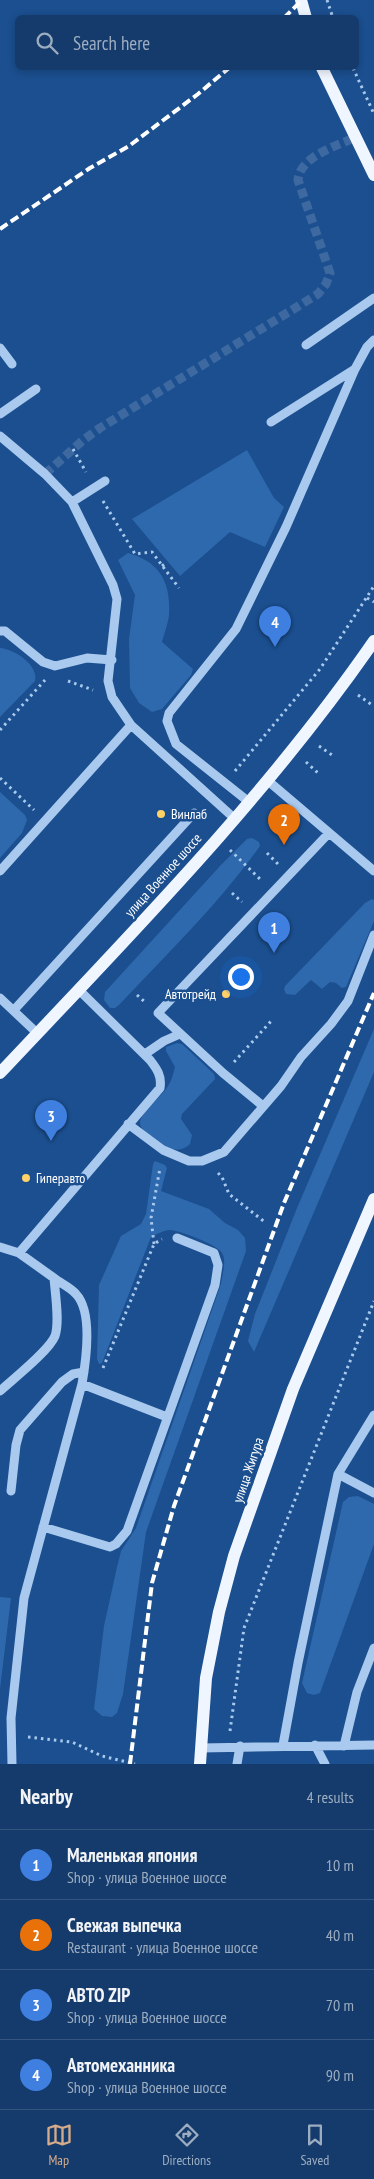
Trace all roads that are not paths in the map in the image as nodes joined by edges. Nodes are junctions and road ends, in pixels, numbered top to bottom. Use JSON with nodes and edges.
{"nodes":[{"id":1,"x":301,"y":0,"type":"edge"},
{"id":2,"x":305,"y":15,"type":"edge"},
{"id":3,"x":323,"y":70,"type":"edge"},
{"id":4,"x":374,"y":175,"type":"edge"},
{"id":5,"x":374,"y":298,"type":"edge"},
{"id":6,"x":374,"y":340,"type":"edge"},
{"id":7,"x":306,"y":345,"type":"dead end"},
{"id":8,"x":0,"y":348,"type":"edge"},
{"id":9,"x":12,"y":364,"type":"dead end"},
{"id":10,"x":355,"y":369,"type":"junction"},
{"id":11,"x":36,"y":389,"type":"dead end"},
{"id":12,"x":0,"y":414,"type":"edge"},
{"id":13,"x":271,"y":422,"type":"dead end"},
{"id":14,"x":0,"y":436,"type":"edge"},
{"id":15,"x":105,"y":481,"type":"dead end"},
{"id":16,"x":72,"y":502,"type":"junction"},
{"id":17,"x":0,"y":631,"type":"edge"},
{"id":18,"x":374,"y":641,"type":"edge"},
{"id":19,"x":112,"y":660,"type":"junction"},
{"id":20,"x":131,"y":725,"type":"junction"},
{"id":21,"x":267,"y":780,"type":"junction"},
{"id":22,"x":249,"y":802,"type":"junction"},
{"id":23,"x":194,"y":813,"type":"dead end"},
{"id":24,"x":234,"y":818,"type":"junction"},
{"id":25,"x":329,"y":833,"type":"junction"},
{"id":26,"x":0,"y":871,"type":"edge"},
{"id":27,"x":374,"y":871,"type":"edge"},
{"id":28,"x":374,"y":935,"type":"edge"},
{"id":29,"x":79,"y":990,"type":"junction"},
{"id":30,"x":0,"y":998,"type":"edge"},
{"id":31,"x":14,"y":1010,"type":"junction"},
{"id":32,"x":38,"y":1033,"type":"junction"},
{"id":33,"x":180,"y":1034,"type":"junction"},
{"id":34,"x":145,"y":1054,"type":"junction"},
{"id":35,"x":0,"y":1073,"type":"edge"},
{"id":36,"x":263,"y":1106,"type":"junction"},
{"id":37,"x":128,"y":1124,"type":"junction"},
{"id":38,"x":374,"y":1199,"type":"edge"},
{"id":39,"x":177,"y":1238,"type":"road end"},
{"id":40,"x":0,"y":1247,"type":"edge"},
{"id":41,"x":18,"y":1252,"type":"junction"},
{"id":42,"x":54,"y":1278,"type":"junction"},
{"id":43,"x":84,"y":1372,"type":"junction"},
{"id":44,"x":82,"y":1384,"type":"junction"},
{"id":45,"x":0,"y":1391,"type":"edge"},
{"id":46,"x":374,"y":1415,"type":"edge"},
{"id":47,"x":166,"y":1417,"type":"junction"},
{"id":48,"x":338,"y":1474,"type":"junction"},
{"id":49,"x":12,"y":1491,"type":"dead end"},
{"id":50,"x":374,"y":1493,"type":"edge"},
{"id":51,"x":42,"y":1527,"type":"junction"},
{"id":52,"x":374,"y":1648,"type":"edge"},
{"id":53,"x":284,"y":1745,"type":"junction"},
{"id":54,"x":315,"y":1745,"type":"junction"},
{"id":55,"x":374,"y":1745,"type":"edge"},
{"id":56,"x":240,"y":1746,"type":"junction"},
{"id":57,"x":344,"y":1746,"type":"junction"},
{"id":58,"x":201,"y":1748,"type":"junction"},
{"id":59,"x":12,"y":1764,"type":"edge"},
{"id":60,"x":200,"y":1764,"type":"edge"},
{"id":61,"x":237,"y":1764,"type":"edge"},
{"id":62,"x":325,"y":1764,"type":"edge"}],
"edges":[{"from":1,"to":2,"type":"main road"},
{"from":3,"to":4,"type":"main road"},
{"from":5,"to":7,"type":"lane"},
{"from":6,"to":10,"type":"lane"},
{"from":8,"to":9,"type":"lane"},
{"from":10,"to":13,"type":"lane"},
{"from":10,"to":22,"type":"lane"},
{"from":11,"to":12,"type":"lane"},
{"from":14,"to":16,"type":"lane"},
{"from":15,"to":16,"type":"lane"},
{"from":16,"to":19,"type":"lane"},
{"from":17,"to":19,"type":"lane"},
{"from":18,"to":21,"type":"main road","name":"улица Военное шоссе"},
{"from":19,"to":20,"type":"lane"},
{"from":20,"to":24,"type":"lane"},
{"from":20,"to":26,"type":"lane"},
{"from":21,"to":22,"type":"main road","name":"улица Военное шоссе"},
{"from":21,"to":25,"type":"lane"},
{"from":22,"to":24,"type":"main road","name":"улица Военное шоссе"},
{"from":23,"to":31,"type":"lane"},
{"from":24,"to":29,"type":"main road","name":"улица Военное шоссе"},
{"from":25,"to":27,"type":"lane"},
{"from":25,"to":33,"type":"lane"},
{"from":28,"to":36,"type":"lane"},
{"from":29,"to":32,"type":"main road","name":"улица Военное шоссе"},
{"from":29,"to":34,"type":"lane"},
{"from":30,"to":31,"type":"lane"},
{"from":31,"to":32,"type":"lane"},
{"from":32,"to":35,"type":"main road","name":"улица Военное шоссе"},
{"from":33,"to":34,"type":"lane"},
{"from":33,"to":36,"type":"lane"},
{"from":34,"to":37,"type":"lane"},
{"from":36,"to":37,"type":"lane"},
{"from":37,"to":41,"type":"lane"},
{"from":38,"to":58,"type":"main road","name":"улица Жигура"},
{"from":39,"to":47,"type":"lane"},
{"from":40,"to":41,"type":"lane"},
{"from":41,"to":42,"type":"lane"},
{"from":42,"to":43,"type":"lane"},
{"from":42,"to":45,"type":"lane"},
{"from":43,"to":44,"type":"lane"},
{"from":43,"to":49,"type":"lane"},
{"from":44,"to":47,"type":"lane"},
{"from":44,"to":51,"type":"lane"},
{"from":46,"to":48,"type":"lane"},
{"from":47,"to":51,"type":"lane"},
{"from":48,"to":50,"type":"lane"},
{"from":48,"to":53,"type":"lane"},
{"from":51,"to":59,"type":"lane"},
{"from":52,"to":57,"type":"lane"},
{"from":53,"to":54,"type":"lane"},
{"from":53,"to":56,"type":"lane"},
{"from":54,"to":57,"type":"lane"},
{"from":54,"to":62,"type":"lane"},
{"from":55,"to":57,"type":"lane"},
{"from":56,"to":58,"type":"lane"},
{"from":56,"to":61,"type":"lane"},
{"from":58,"to":60,"type":"main road","name":"улица Жигура"}]}
